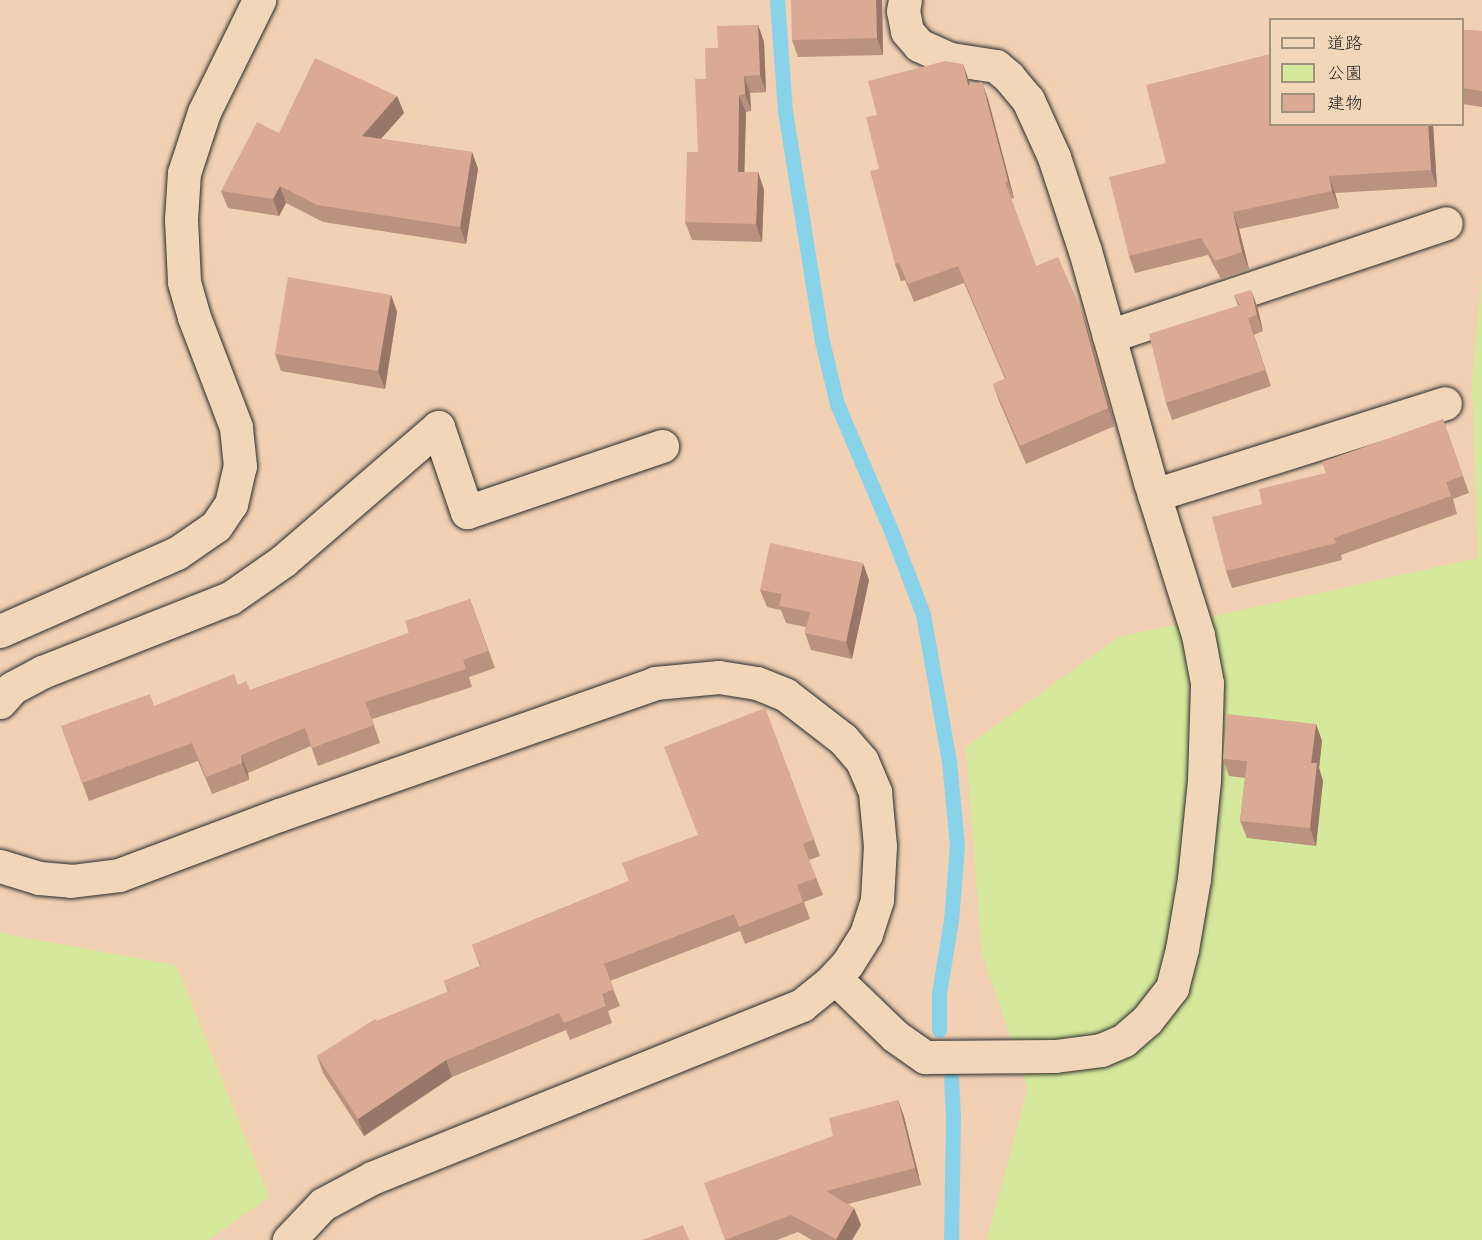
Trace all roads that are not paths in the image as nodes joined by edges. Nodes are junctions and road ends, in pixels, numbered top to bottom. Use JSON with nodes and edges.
{"nodes":[{"id":1,"x":259,"y":0,"type":"edge"},
{"id":2,"x":905,"y":0,"type":"edge"},
{"id":3,"x":1446,"y":223,"type":"dead end"},
{"id":4,"x":1109,"y":336,"type":"junction"},
{"id":5,"x":1446,"y":403,"type":"dead end"},
{"id":6,"x":662,"y":446,"type":"dead end"},
{"id":7,"x":1154,"y":495,"type":"junction"},
{"id":8,"x":0,"y":631,"type":"edge"},
{"id":9,"x":0,"y":702,"type":"edge"},
{"id":10,"x":0,"y":866,"type":"edge"},
{"id":11,"x":835,"y":978,"type":"junction"},
{"id":12,"x":289,"y":1240,"type":"edge"}],
"edges":[{"from":1,"to":8,"type":"street"},
{"from":2,"to":4,"type":"street"},
{"from":3,"to":4,"type":"street"},
{"from":4,"to":7,"type":"street"},
{"from":5,"to":7,"type":"street"},
{"from":6,"to":9,"type":"street"},
{"from":7,"to":11,"type":"street"},
{"from":10,"to":11,"type":"street"},
{"from":11,"to":12,"type":"street"}]}
